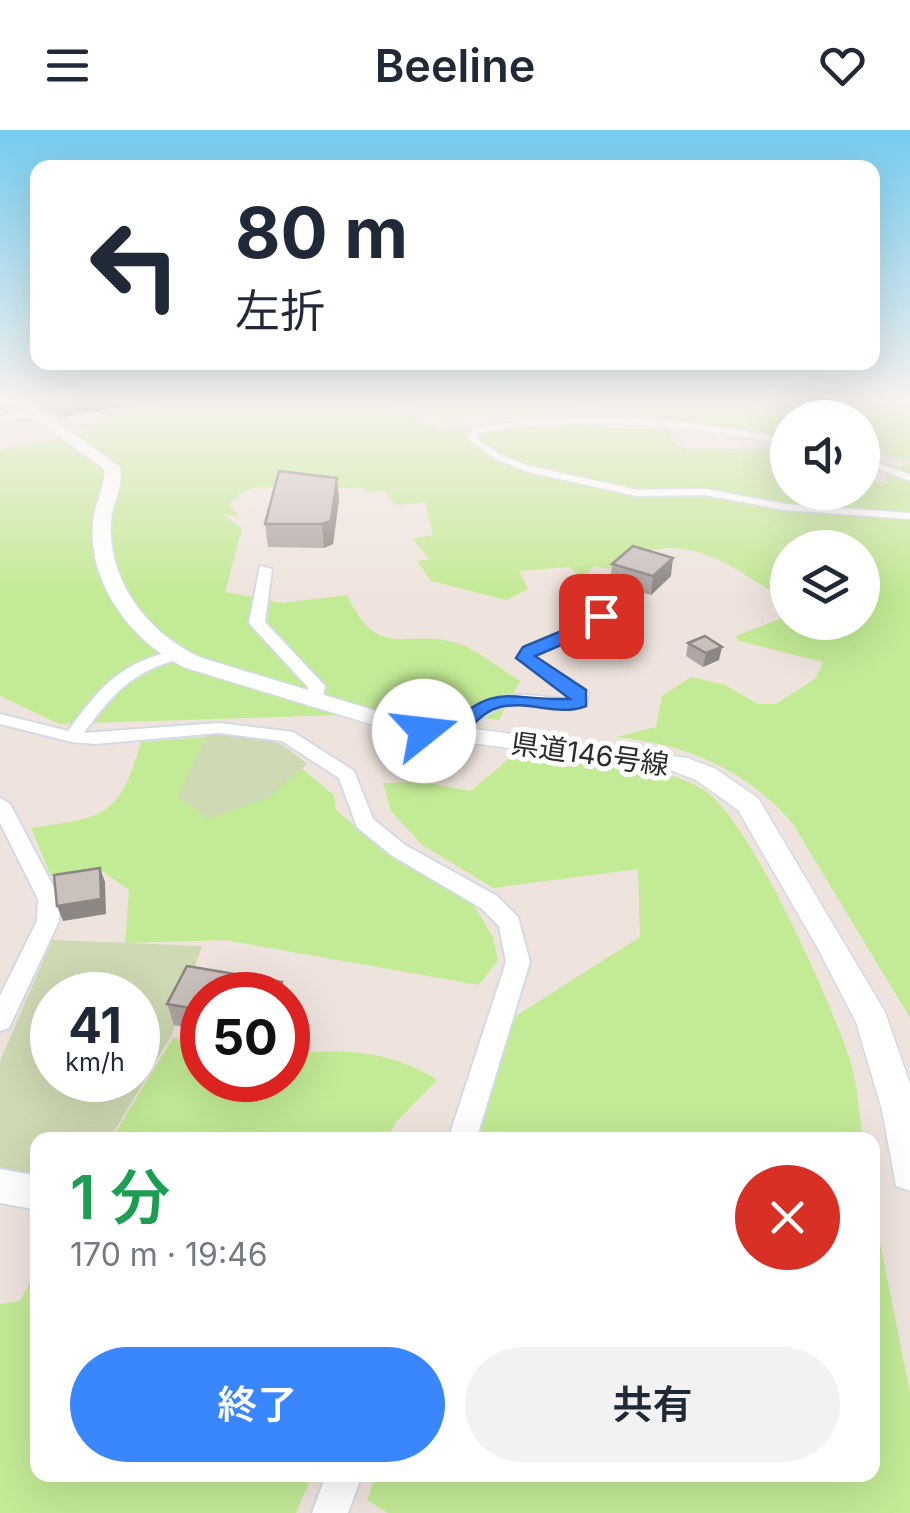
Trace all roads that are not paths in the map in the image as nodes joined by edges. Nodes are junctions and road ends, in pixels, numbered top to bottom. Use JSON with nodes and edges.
{"nodes":[{"id":1,"x":112,"y":467,"type":"edge"},
{"id":2,"x":521,"y":467,"type":"edge"},
{"id":3,"x":880,"y":467,"type":"edge"},
{"id":4,"x":910,"y":478,"type":"edge"},
{"id":5,"x":770,"y":504,"type":"edge"},
{"id":6,"x":827,"y":510,"type":"edge"},
{"id":7,"x":910,"y":516,"type":"edge"},
{"id":8,"x":264,"y":569,"type":"dead end"},
{"id":9,"x":600,"y":608,"type":"dead end"},
{"id":10,"x":177,"y":655,"type":"junction"},
{"id":11,"x":315,"y":702,"type":"junction"},
{"id":12,"x":0,"y":719,"type":"edge"},
{"id":13,"x":72,"y":736,"type":"junction"},
{"id":14,"x":448,"y":736,"type":"junction"},
{"id":15,"x":0,"y":804,"type":"edge"},
{"id":16,"x":0,"y":1020,"type":"edge"},
{"id":17,"x":465,"y":1132,"type":"edge"},
{"id":18,"x":910,"y":1174,"type":"edge"},
{"id":19,"x":0,"y":1186,"type":"edge"},
{"id":20,"x":30,"y":1192,"type":"edge"},
{"id":21,"x":341,"y":1482,"type":"edge"},
{"id":22,"x":330,"y":1513,"type":"edge"}],
"edges":[{"from":1,"to":10,"type":"main road","name":"県道146号線"},
{"from":2,"to":5,"type":"lane"},
{"from":3,"to":4,"type":"lane"},
{"from":6,"to":7,"type":"lane"},
{"from":8,"to":11,"type":"street"},
{"from":9,"to":14,"type":"street"},
{"from":10,"to":11,"type":"main road","name":"県道146号線"},
{"from":10,"to":13,"type":"street"},
{"from":11,"to":14,"type":"main road","name":"県道146号線"},
{"from":12,"to":13,"type":"street"},
{"from":13,"to":17,"type":"street"},
{"from":14,"to":18,"type":"main road","name":"県道146号線"},
{"from":15,"to":16,"type":"street"},
{"from":19,"to":20,"type":"street"},
{"from":21,"to":22,"type":"street"}]}
